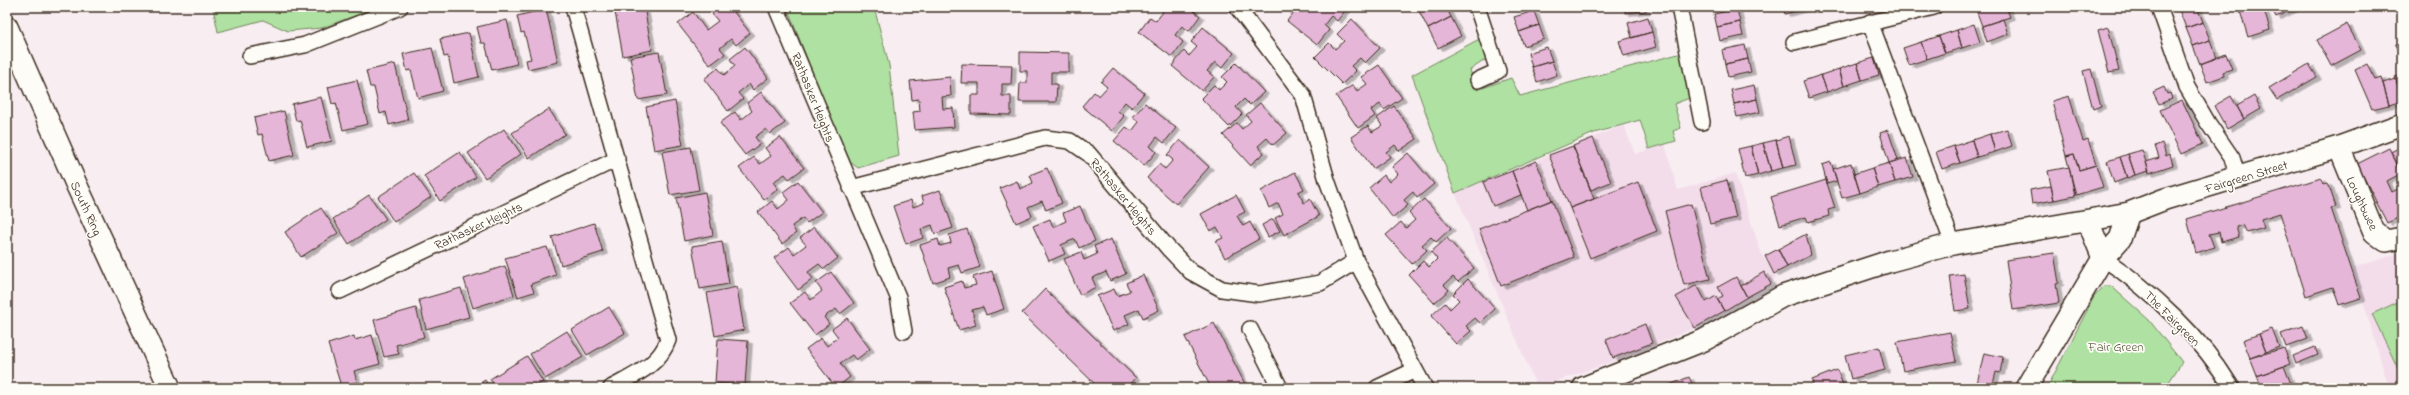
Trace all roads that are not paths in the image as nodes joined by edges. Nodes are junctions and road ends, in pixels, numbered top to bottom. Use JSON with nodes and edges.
{"nodes":[{"id":1,"x":400,"y":7,"type":"edge"},
{"id":2,"x":573,"y":7,"type":"edge"},
{"id":3,"x":776,"y":7,"type":"edge"},
{"id":4,"x":1237,"y":7,"type":"edge"},
{"id":5,"x":1477,"y":7,"type":"edge"},
{"id":6,"x":1679,"y":7,"type":"edge"},
{"id":7,"x":1934,"y":7,"type":"edge"},
{"id":8,"x":2160,"y":7,"type":"edge"},
{"id":9,"x":1870,"y":22,"type":"junction"},
{"id":10,"x":7,"y":27,"type":"edge"},
{"id":11,"x":1794,"y":42,"type":"dead end"},
{"id":12,"x":250,"y":56,"type":"dead end"},
{"id":13,"x":1478,"y":80,"type":"dead end"},
{"id":14,"x":1702,"y":122,"type":"dead end"},
{"id":15,"x":2402,"y":124,"type":"edge"},
{"id":16,"x":2339,"y":147,"type":"junction"},
{"id":17,"x":617,"y":159,"type":"junction"},
{"id":18,"x":2238,"y":178,"type":"junction"},
{"id":19,"x":851,"y":188,"type":"junction"},
{"id":20,"x":2129,"y":213,"type":"junction"},
{"id":21,"x":2088,"y":221,"type":"junction"},
{"id":22,"x":2402,"y":238,"type":"edge"},
{"id":23,"x":1953,"y":244,"type":"junction"},
{"id":24,"x":2103,"y":258,"type":"junction"},
{"id":25,"x":1356,"y":261,"type":"junction"},
{"id":26,"x":340,"y":291,"type":"dead end"},
{"id":27,"x":1250,"y":329,"type":"dead end"},
{"id":28,"x":904,"y":331,"type":"dead end"},
{"id":29,"x":1415,"y":370,"type":"junction"},
{"id":30,"x":170,"y":388,"type":"edge"},
{"id":31,"x":611,"y":388,"type":"edge"},
{"id":32,"x":1280,"y":388,"type":"edge"},
{"id":33,"x":1377,"y":388,"type":"edge"},
{"id":34,"x":1426,"y":388,"type":"edge"},
{"id":35,"x":1583,"y":388,"type":"edge"},
{"id":36,"x":2026,"y":388,"type":"edge"},
{"id":37,"x":2232,"y":388,"type":"edge"}],
"edges":[{"from":1,"to":12,"type":"street"},
{"from":2,"to":17,"type":"street"},
{"from":3,"to":19,"type":"street","name":"Rathasker Heights"},
{"from":4,"to":25,"type":"street"},
{"from":5,"to":13,"type":"street"},
{"from":6,"to":14,"type":"street"},
{"from":7,"to":9,"type":"street"},
{"from":8,"to":18,"type":"street"},
{"from":9,"to":11,"type":"street"},
{"from":9,"to":23,"type":"street"},
{"from":10,"to":30,"type":"main road","name":"South Ring"},
{"from":15,"to":16,"type":"main road","name":"Fairgreen Street"},
{"from":16,"to":18,"type":"main road","name":"Fairgreen Street"},
{"from":16,"to":22,"type":"main road","name":"Loughbwee"},
{"from":17,"to":26,"type":"street","name":"Rathasker Heights"},
{"from":17,"to":31,"type":"street"},
{"from":18,"to":20,"type":"main road","name":"Fairgreen Street"},
{"from":19,"to":25,"type":"street","name":"Rathasker Heights"},
{"from":19,"to":28,"type":"street","name":"Rathasker Heights"},
{"from":20,"to":21,"type":"main road","name":"Fairgreen Street"},
{"from":20,"to":24,"type":"main road"},
{"from":21,"to":23,"type":"main road","name":"Fairgreen Street"},
{"from":21,"to":24,"type":"main road"},
{"from":23,"to":35,"type":"main road","name":"Fairgreen Street"},
{"from":24,"to":36,"type":"main road"},
{"from":24,"to":37,"type":"street","name":"The Fairgreen"},
{"from":25,"to":29,"type":"street"},
{"from":27,"to":32,"type":"street"},
{"from":29,"to":33,"type":"street"},
{"from":29,"to":34,"type":"street"}]}
